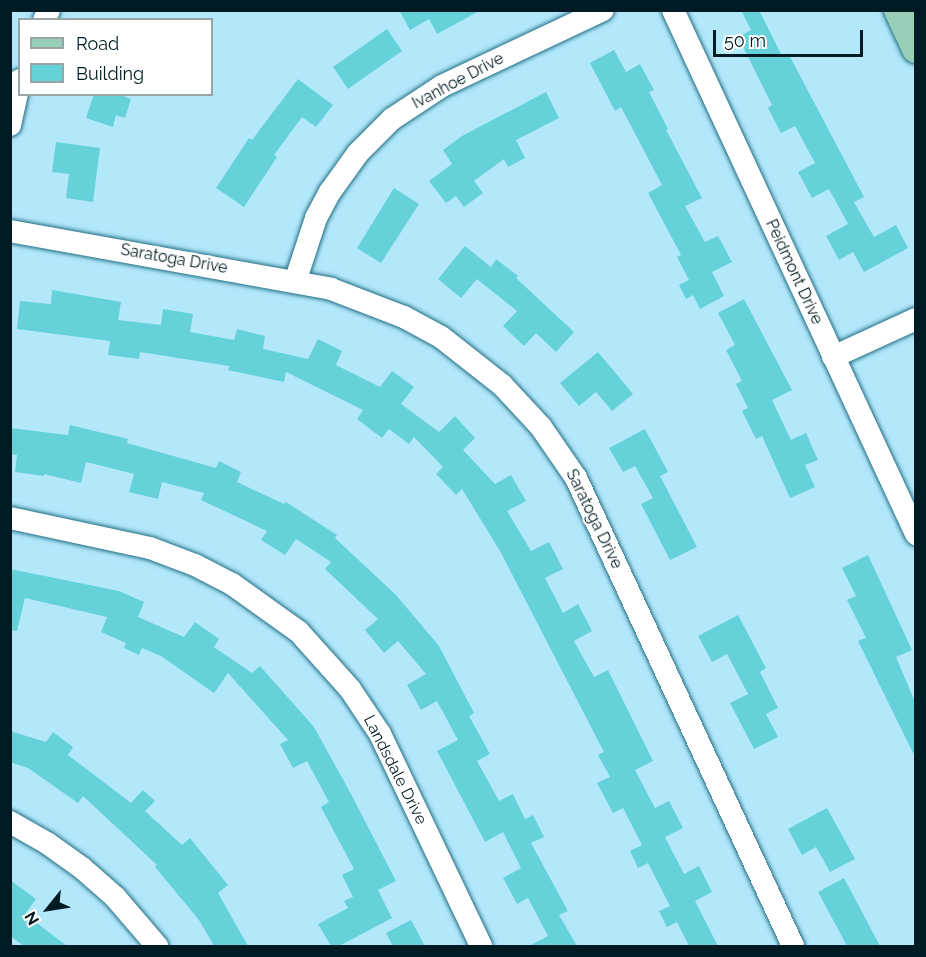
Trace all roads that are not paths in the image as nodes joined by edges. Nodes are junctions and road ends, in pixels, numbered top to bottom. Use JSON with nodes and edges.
{"nodes":[{"id":1,"x":603,"y":10,"type":"edge"},
{"id":2,"x":673,"y":10,"type":"edge"},
{"id":3,"x":898,"y":10,"type":"edge"},
{"id":4,"x":915,"y":49,"type":"edge"},
{"id":5,"x":18,"y":89,"type":"edge"},
{"id":6,"x":10,"y":125,"type":"edge"},
{"id":7,"x":10,"y":231,"type":"edge"},
{"id":8,"x":295,"y":282,"type":"junction"},
{"id":9,"x":915,"y":319,"type":"edge"},
{"id":10,"x":833,"y":357,"type":"junction"},
{"id":11,"x":10,"y":518,"type":"edge"},
{"id":12,"x":915,"y":534,"type":"edge"},
{"id":13,"x":10,"y":822,"type":"edge"},
{"id":14,"x":158,"y":946,"type":"edge"},
{"id":15,"x":481,"y":946,"type":"edge"},
{"id":16,"x":793,"y":946,"type":"edge"}],
"edges":[{"from":1,"to":8,"type":"street","name":"Ivanhoe Drive"},
{"from":2,"to":10,"type":"street","name":"Peidmont Drive"},
{"from":3,"to":4,"type":"main road"},
{"from":5,"to":6,"type":"street"},
{"from":7,"to":8,"type":"street","name":"Saratoga Drive"},
{"from":8,"to":16,"type":"street","name":"Saratoga Drive"},
{"from":9,"to":10,"type":"street"},
{"from":10,"to":12,"type":"street","name":"Peidmont Drive"},
{"from":11,"to":15,"type":"street","name":"Landsdale Drive"},
{"from":13,"to":14,"type":"street"}]}
